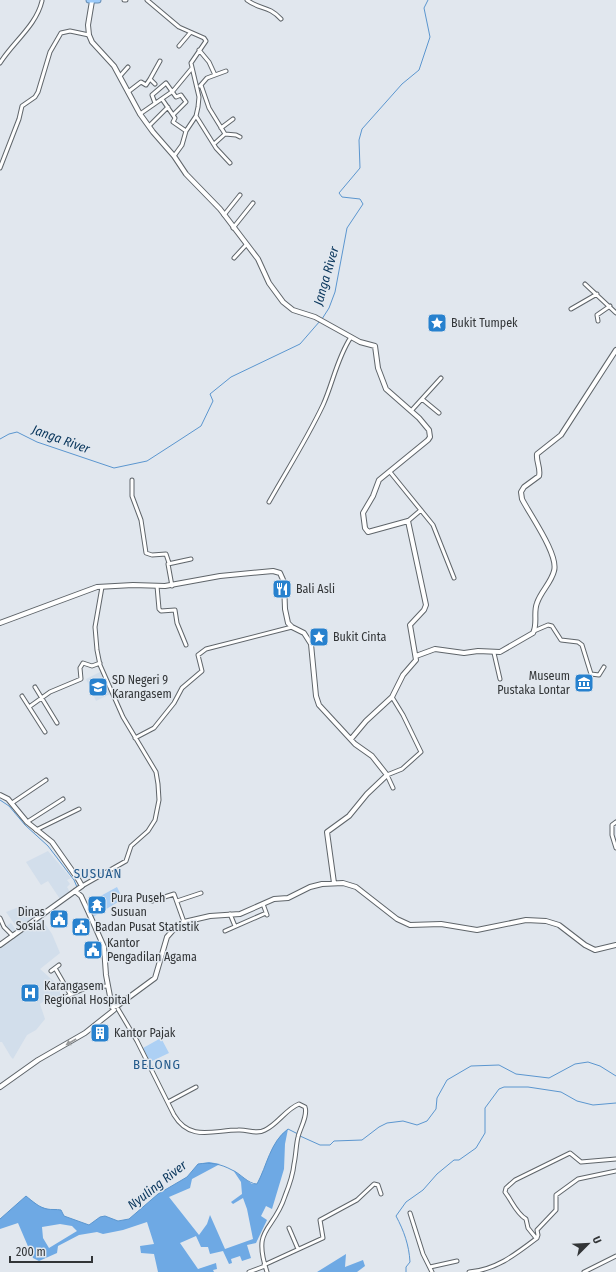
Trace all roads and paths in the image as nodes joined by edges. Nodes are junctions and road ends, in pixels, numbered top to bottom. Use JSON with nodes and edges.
{"nodes":[{"id":1,"x":42,"y":0,"type":"edge"},
{"id":2,"x":90,"y":0,"type":"edge"},
{"id":3,"x":98,"y":0,"type":"edge"},
{"id":4,"x":147,"y":0,"type":"edge"},
{"id":5,"x":247,"y":0,"type":"edge"},
{"id":6,"x":281,"y":19,"type":"dead end"},
{"id":7,"x":190,"y":33,"type":"junction"},
{"id":8,"x":89,"y":35,"type":"junction"},
{"id":9,"x":179,"y":46,"type":"dead end"},
{"id":10,"x":199,"y":50,"type":"junction"},
{"id":11,"x":160,"y":61,"type":"dead end"},
{"id":12,"x":0,"y":63,"type":"edge"},
{"id":13,"x":128,"y":67,"type":"dead end"},
{"id":14,"x":192,"y":68,"type":"junction"},
{"id":15,"x":226,"y":71,"type":"dead end"},
{"id":16,"x":215,"y":75,"type":"junction"},
{"id":17,"x":120,"y":76,"type":"junction"},
{"id":18,"x":150,"y":79,"type":"junction"},
{"id":19,"x":155,"y":84,"type":"dead end"},
{"id":20,"x":201,"y":85,"type":"junction"},
{"id":21,"x":198,"y":88,"type":"junction"},
{"id":22,"x":128,"y":92,"type":"junction"},
{"id":23,"x":172,"y":92,"type":"junction"},
{"id":24,"x":162,"y":99,"type":"junction"},
{"id":25,"x":155,"y":103,"type":"junction"},
{"id":26,"x":168,"y":107,"type":"junction"},
{"id":27,"x":140,"y":114,"type":"junction"},
{"id":28,"x":173,"y":115,"type":"junction"},
{"id":29,"x":196,"y":116,"type":"junction"},
{"id":30,"x":233,"y":119,"type":"dead end"},
{"id":31,"x":149,"y":126,"type":"junction"},
{"id":32,"x":221,"y":128,"type":"junction"},
{"id":33,"x":186,"y":131,"type":"junction"},
{"id":34,"x":225,"y":134,"type":"junction"},
{"id":35,"x":240,"y":137,"type":"dead end"},
{"id":36,"x":214,"y":144,"type":"junction"},
{"id":37,"x":174,"y":156,"type":"junction"},
{"id":38,"x":230,"y":163,"type":"dead end"},
{"id":39,"x":0,"y":168,"type":"edge"},
{"id":40,"x":240,"y":195,"type":"dead end"},
{"id":41,"x":253,"y":203,"type":"dead end"},
{"id":42,"x":224,"y":215,"type":"junction"},
{"id":43,"x":234,"y":228,"type":"junction"},
{"id":44,"x":246,"y":245,"type":"junction"},
{"id":45,"x":234,"y":258,"type":"dead end"},
{"id":46,"x":585,"y":284,"type":"dead end"},
{"id":47,"x":597,"y":294,"type":"junction"},
{"id":48,"x":610,"y":306,"type":"junction"},
{"id":49,"x":571,"y":309,"type":"dead end"},
{"id":50,"x":616,"y":313,"type":"edge"},
{"id":51,"x":598,"y":321,"type":"dead end"},
{"id":52,"x":351,"y":337,"type":"junction"},
{"id":53,"x":616,"y":350,"type":"edge"},
{"id":54,"x":441,"y":378,"type":"dead end"},
{"id":55,"x":422,"y":399,"type":"junction"},
{"id":56,"x":411,"y":411,"type":"junction"},
{"id":57,"x":438,"y":412,"type":"dead end"},
{"id":58,"x":390,"y":472,"type":"junction"},
{"id":59,"x":132,"y":480,"type":"dead end"},
{"id":60,"x":268,"y":502,"type":"dead end"},
{"id":61,"x":421,"y":510,"type":"junction"},
{"id":62,"x":408,"y":521,"type":"junction"},
{"id":63,"x":191,"y":558,"type":"dead end"},
{"id":64,"x":169,"y":563,"type":"junction"},
{"id":65,"x":454,"y":578,"type":"dead end"},
{"id":66,"x":156,"y":586,"type":"junction"},
{"id":67,"x":172,"y":586,"type":"junction"},
{"id":68,"x":102,"y":587,"type":"junction"},
{"id":69,"x":0,"y":623,"type":"edge"},
{"id":70,"x":292,"y":627,"type":"junction"},
{"id":71,"x":534,"y":632,"type":"junction"},
{"id":72,"x":186,"y":645,"type":"dead end"},
{"id":73,"x":494,"y":653,"type":"junction"},
{"id":74,"x":416,"y":656,"type":"junction"},
{"id":75,"x":100,"y":663,"type":"junction"},
{"id":76,"x":604,"y":667,"type":"dead end"},
{"id":77,"x":500,"y":679,"type":"dead end"},
{"id":78,"x":35,"y":687,"type":"dead end"},
{"id":79,"x":22,"y":696,"type":"dead end"},
{"id":80,"x":392,"y":697,"type":"junction"},
{"id":81,"x":42,"y":698,"type":"junction"},
{"id":82,"x":29,"y":707,"type":"junction"},
{"id":83,"x":57,"y":723,"type":"dead end"},
{"id":84,"x":45,"y":732,"type":"dead end"},
{"id":85,"x":135,"y":738,"type":"junction"},
{"id":86,"x":351,"y":740,"type":"junction"},
{"id":87,"x":387,"y":775,"type":"junction"},
{"id":88,"x":46,"y":780,"type":"dead end"},
{"id":89,"x":393,"y":788,"type":"dead end"},
{"id":90,"x":0,"y":795,"type":"edge"},
{"id":91,"x":63,"y":799,"type":"dead end"},
{"id":92,"x":12,"y":803,"type":"junction"},
{"id":93,"x":79,"y":809,"type":"dead end"},
{"id":94,"x":27,"y":822,"type":"junction"},
{"id":95,"x":616,"y":822,"type":"edge"},
{"id":96,"x":36,"y":830,"type":"junction"},
{"id":97,"x":616,"y":848,"type":"edge"},
{"id":98,"x":334,"y":883,"type":"junction"},
{"id":99,"x":82,"y":886,"type":"junction"},
{"id":100,"x":75,"y":891,"type":"junction"},
{"id":101,"x":201,"y":893,"type":"dead end"},
{"id":102,"x":81,"y":896,"type":"junction"},
{"id":103,"x":152,"y":901,"type":"dead end"},
{"id":104,"x":178,"y":901,"type":"junction"},
{"id":105,"x":263,"y":904,"type":"junction"},
{"id":106,"x":230,"y":914,"type":"junction"},
{"id":107,"x":0,"y":918,"type":"edge"},
{"id":108,"x":184,"y":922,"type":"junction"},
{"id":109,"x":235,"y":926,"type":"junction"},
{"id":110,"x":225,"y":931,"type":"dead end"},
{"id":111,"x":14,"y":936,"type":"junction"},
{"id":112,"x":0,"y":945,"type":"edge"},
{"id":113,"x":616,"y":945,"type":"edge"},
{"id":114,"x":59,"y":965,"type":"dead end"},
{"id":115,"x":55,"y":968,"type":"junction"},
{"id":116,"x":51,"y":971,"type":"dead end"},
{"id":117,"x":108,"y":986,"type":"junction"},
{"id":118,"x":70,"y":994,"type":"junction"},
{"id":119,"x":63,"y":998,"type":"dead end"},
{"id":120,"x":116,"y":1008,"type":"junction"},
{"id":121,"x":0,"y":1087,"type":"edge"},
{"id":122,"x":196,"y":1087,"type":"dead end"},
{"id":123,"x":168,"y":1102,"type":"junction"},
{"id":124,"x":616,"y":1159,"type":"edge"},
{"id":125,"x":616,"y":1171,"type":"edge"},
{"id":126,"x":381,"y":1194,"type":"dead end"},
{"id":127,"x":410,"y":1213,"type":"dead end"},
{"id":128,"x":289,"y":1228,"type":"dead end"},
{"id":129,"x":536,"y":1238,"type":"junction"},
{"id":130,"x":298,"y":1249,"type":"junction"},
{"id":131,"x":616,"y":1256,"type":"edge"},
{"id":132,"x":457,"y":1261,"type":"dead end"},
{"id":133,"x":264,"y":1265,"type":"junction"},
{"id":134,"x":430,"y":1267,"type":"junction"},
{"id":135,"x":249,"y":1272,"type":"edge"},
{"id":136,"x":267,"y":1272,"type":"edge"},
{"id":137,"x":432,"y":1272,"type":"edge"},
{"id":138,"x":469,"y":1272,"type":"edge"},
{"id":139,"x":584,"y":1272,"type":"edge"}],
"edges":[{"from":1,"to":12,"type":"street"},
{"from":2,"to":3,"type":"highway"},
{"from":2,"to":8,"type":"street"},
{"from":4,"to":7,"type":"street"},
{"from":5,"to":6,"type":"street"},
{"from":7,"to":9,"type":"street"},
{"from":7,"to":10,"type":"street"},
{"from":8,"to":17,"type":"street"},
{"from":8,"to":39,"type":"street"},
{"from":10,"to":14,"type":"street"},
{"from":10,"to":16,"type":"street"},
{"from":11,"to":18,"type":"street"},
{"from":13,"to":17,"type":"street"},
{"from":14,"to":21,"type":"street"},
{"from":14,"to":23,"type":"street"},
{"from":15,"to":16,"type":"street"},
{"from":16,"to":20,"type":"street"},
{"from":17,"to":22,"type":"street"},
{"from":18,"to":19,"type":"street"},
{"from":18,"to":22,"type":"street"},
{"from":20,"to":21,"type":"street"},
{"from":20,"to":32,"type":"street"},
{"from":21,"to":29,"type":"street"},
{"from":22,"to":27,"type":"street"},
{"from":23,"to":24,"type":"street"},
{"from":23,"to":25,"type":"street"},
{"from":23,"to":28,"type":"street"},
{"from":24,"to":25,"type":"street"},
{"from":24,"to":26,"type":"street"},
{"from":25,"to":27,"type":"street"},
{"from":26,"to":28,"type":"street"},
{"from":26,"to":31,"type":"street"},
{"from":27,"to":31,"type":"street"},
{"from":28,"to":33,"type":"street"},
{"from":29,"to":33,"type":"street"},
{"from":29,"to":36,"type":"street"},
{"from":30,"to":32,"type":"street"},
{"from":31,"to":37,"type":"street"},
{"from":32,"to":34,"type":"street"},
{"from":33,"to":37,"type":"street"},
{"from":34,"to":35,"type":"street"},
{"from":34,"to":36,"type":"street"},
{"from":36,"to":38,"type":"street"},
{"from":37,"to":42,"type":"street"},
{"from":40,"to":42,"type":"street"},
{"from":41,"to":43,"type":"street"},
{"from":42,"to":43,"type":"street"},
{"from":43,"to":44,"type":"street"},
{"from":44,"to":45,"type":"street"},
{"from":44,"to":52,"type":"street"},
{"from":46,"to":47,"type":"street"},
{"from":47,"to":48,"type":"street"},
{"from":47,"to":49,"type":"street"},
{"from":48,"to":50,"type":"street"},
{"from":48,"to":51,"type":"street"},
{"from":52,"to":56,"type":"street"},
{"from":52,"to":60,"type":"street"},
{"from":53,"to":71,"type":"street"},
{"from":54,"to":55,"type":"street"},
{"from":55,"to":56,"type":"street"},
{"from":55,"to":57,"type":"street"},
{"from":56,"to":58,"type":"street"},
{"from":58,"to":61,"type":"street"},
{"from":58,"to":62,"type":"street"},
{"from":59,"to":64,"type":"street"},
{"from":61,"to":62,"type":"street"},
{"from":61,"to":65,"type":"street"},
{"from":62,"to":74,"type":"street"},
{"from":63,"to":64,"type":"street"},
{"from":64,"to":67,"type":"street"},
{"from":66,"to":67,"type":"street"},
{"from":66,"to":68,"type":"street"},
{"from":66,"to":72,"type":"street"},
{"from":67,"to":70,"type":"street"},
{"from":68,"to":69,"type":"street"},
{"from":68,"to":75,"type":"street"},
{"from":70,"to":85,"type":"street"},
{"from":70,"to":86,"type":"street"},
{"from":71,"to":73,"type":"street"},
{"from":71,"to":76,"type":"street"},
{"from":73,"to":74,"type":"street"},
{"from":73,"to":77,"type":"street"},
{"from":74,"to":80,"type":"street"},
{"from":75,"to":81,"type":"street"},
{"from":75,"to":85,"type":"street"},
{"from":78,"to":81,"type":"street"},
{"from":79,"to":82,"type":"street"},
{"from":80,"to":86,"type":"street"},
{"from":80,"to":87,"type":"street"},
{"from":81,"to":82,"type":"street"},
{"from":81,"to":83,"type":"street"},
{"from":82,"to":84,"type":"street"},
{"from":85,"to":99,"type":"street"},
{"from":86,"to":87,"type":"street"},
{"from":87,"to":89,"type":"street"},
{"from":87,"to":98,"type":"street"},
{"from":88,"to":92,"type":"street"},
{"from":90,"to":92,"type":"street"},
{"from":91,"to":94,"type":"street"},
{"from":92,"to":94,"type":"street"},
{"from":93,"to":96,"type":"street"},
{"from":94,"to":96,"type":"street"},
{"from":95,"to":97,"type":"street"},
{"from":96,"to":99,"type":"street"},
{"from":98,"to":105,"type":"street"},
{"from":98,"to":113,"type":"street"},
{"from":99,"to":100,"type":"street"},
{"from":99,"to":102,"type":"street"},
{"from":100,"to":102,"type":"street"},
{"from":100,"to":111,"type":"street"},
{"from":101,"to":104,"type":"street"},
{"from":102,"to":117,"type":"street"},
{"from":103,"to":104,"type":"street"},
{"from":104,"to":108,"type":"street"},
{"from":105,"to":106,"type":"street"},
{"from":105,"to":109,"type":"street"},
{"from":106,"to":108,"type":"street"},
{"from":106,"to":109,"type":"street"},
{"from":107,"to":111,"type":"street"},
{"from":108,"to":120,"type":"street"},
{"from":109,"to":110,"type":"street"},
{"from":111,"to":112,"type":"street"},
{"from":114,"to":115,"type":"street"},
{"from":115,"to":116,"type":"street"},
{"from":115,"to":118,"type":"street"},
{"from":117,"to":118,"type":"street"},
{"from":117,"to":120,"type":"street"},
{"from":118,"to":119,"type":"street"},
{"from":120,"to":121,"type":"street","one_way":true},
{"from":120,"to":123,"type":"street"},
{"from":122,"to":123,"type":"street"},
{"from":123,"to":133,"type":"street"},
{"from":124,"to":129,"type":"street"},
{"from":125,"to":129,"type":"street"},
{"from":126,"to":130,"type":"street"},
{"from":127,"to":134,"type":"street"},
{"from":128,"to":130,"type":"street"},
{"from":129,"to":138,"type":"street"},
{"from":130,"to":133,"type":"street"},
{"from":131,"to":139,"type":"street"},
{"from":132,"to":134,"type":"street"},
{"from":133,"to":135,"type":"street"},
{"from":133,"to":136,"type":"street"},
{"from":134,"to":137,"type":"street"}]}
